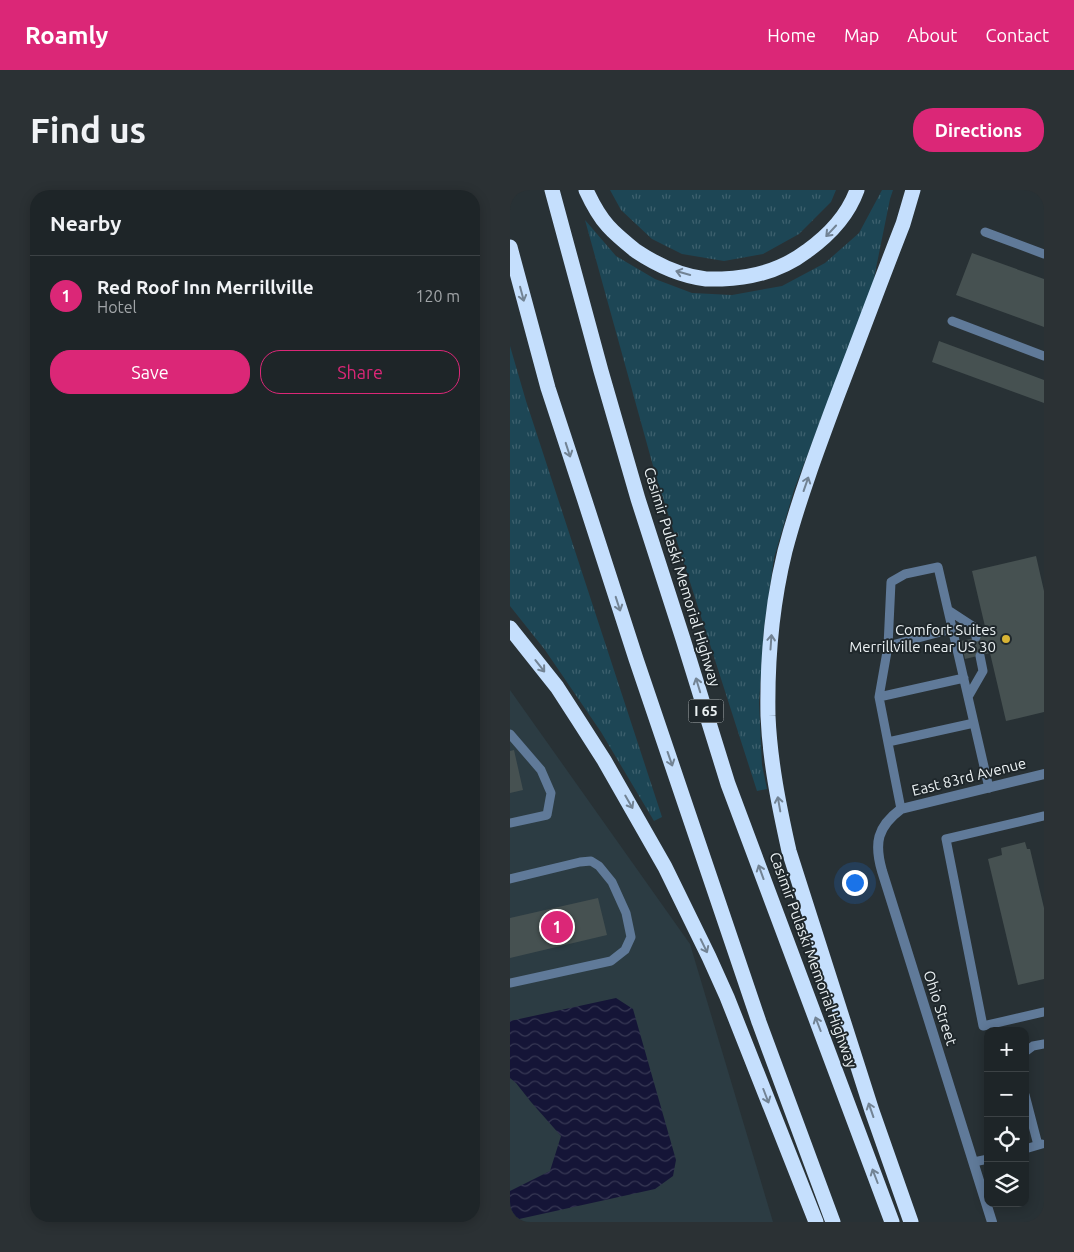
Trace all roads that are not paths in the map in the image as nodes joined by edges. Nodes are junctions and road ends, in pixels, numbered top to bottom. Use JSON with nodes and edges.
{"nodes":[{"id":1,"x":552,"y":190,"type":"edge"},
{"id":2,"x":586,"y":190,"type":"edge"},
{"id":3,"x":857,"y":190,"type":"edge"},
{"id":4,"x":913,"y":190,"type":"edge"},
{"id":5,"x":920,"y":190,"type":"edge"},
{"id":6,"x":903,"y":224,"type":"junction"},
{"id":7,"x":985,"y":232,"type":"dead end"},
{"id":8,"x":510,"y":247,"type":"edge"},
{"id":9,"x":1044,"y":254,"type":"edge"},
{"id":10,"x":952,"y":321,"type":"dead end"},
{"id":11,"x":1044,"y":356,"type":"edge"},
{"id":12,"x":948,"y":610,"type":"junction"},
{"id":13,"x":510,"y":628,"type":"edge"},
{"id":14,"x":952,"y":629,"type":"junction"},
{"id":15,"x":976,"y":637,"type":"dead end"},
{"id":16,"x":888,"y":646,"type":"junction"},
{"id":17,"x":980,"y":656,"type":"dead end"},
{"id":18,"x":964,"y":678,"type":"junction"},
{"id":19,"x":879,"y":697,"type":"junction"},
{"id":20,"x":968,"y":697,"type":"junction"},
{"id":21,"x":974,"y":724,"type":"junction"},
{"id":22,"x":510,"y":734,"type":"edge"},
{"id":23,"x":888,"y":742,"type":"junction"},
{"id":24,"x":1044,"y":774,"type":"edge"},
{"id":25,"x":989,"y":788,"type":"junction"},
{"id":26,"x":901,"y":809,"type":"junction"},
{"id":27,"x":1044,"y":816,"type":"edge"},
{"id":28,"x":510,"y":823,"type":"edge"},
{"id":29,"x":510,"y":879,"type":"edge"},
{"id":30,"x":510,"y":983,"type":"edge"},
{"id":31,"x":1044,"y":1012,"type":"edge"},
{"id":32,"x":1044,"y":1044,"type":"edge"},
{"id":33,"x":1029,"y":1049,"type":"edge"},
{"id":34,"x":1029,"y":1107,"type":"edge"},
{"id":35,"x":1041,"y":1144,"type":"edge"},
{"id":36,"x":984,"y":1160,"type":"edge"},
{"id":37,"x":974,"y":1162,"type":"junction"},
{"id":38,"x":816,"y":1222,"type":"edge"},
{"id":39,"x":833,"y":1222,"type":"edge"},
{"id":40,"x":892,"y":1222,"type":"edge"},
{"id":41,"x":911,"y":1222,"type":"edge"},
{"id":42,"x":992,"y":1222,"type":"edge"}],
"edges":[{"from":40,"to":1,"type":"highway","name":"Casimir Pulaski Memorial Highway","number":"I 65","one_way":true},
{"from":3,"to":2,"type":"highway","one_way":true},
{"from":4,"to":6,"type":"highway"},
{"from":5,"to":6,"type":"highway"},
{"from":41,"to":6,"type":"highway","one_way":true},
{"from":7,"to":9,"type":"lane"},
{"from":8,"to":39,"type":"highway","one_way":true},
{"from":10,"to":11,"type":"lane"},
{"from":12,"to":14,"type":"lane"},
{"from":12,"to":15,"type":"lane"},
{"from":12,"to":16,"type":"lane"},
{"from":13,"to":38,"type":"highway","one_way":true},
{"from":14,"to":16,"type":"lane"},
{"from":14,"to":18,"type":"lane"},
{"from":16,"to":19,"type":"lane"},
{"from":17,"to":20,"type":"lane"},
{"from":18,"to":19,"type":"lane"},
{"from":18,"to":20,"type":"lane"},
{"from":19,"to":23,"type":"lane"},
{"from":20,"to":21,"type":"lane"},
{"from":21,"to":23,"type":"lane"},
{"from":21,"to":25,"type":"lane"},
{"from":22,"to":28,"type":"lane"},
{"from":23,"to":26,"type":"lane"},
{"from":24,"to":25,"type":"street","name":"East 83rd Avenue"},
{"from":25,"to":26,"type":"street","name":"East 83rd Avenue"},
{"from":26,"to":37,"type":"street","name":"Ohio Street"},
{"from":27,"to":31,"type":"lane"},
{"from":29,"to":30,"type":"lane"},
{"from":32,"to":33,"type":"lane"},
{"from":34,"to":35,"type":"lane"},
{"from":36,"to":37,"type":"lane"},
{"from":37,"to":42,"type":"street","name":"Ohio Street"}]}
